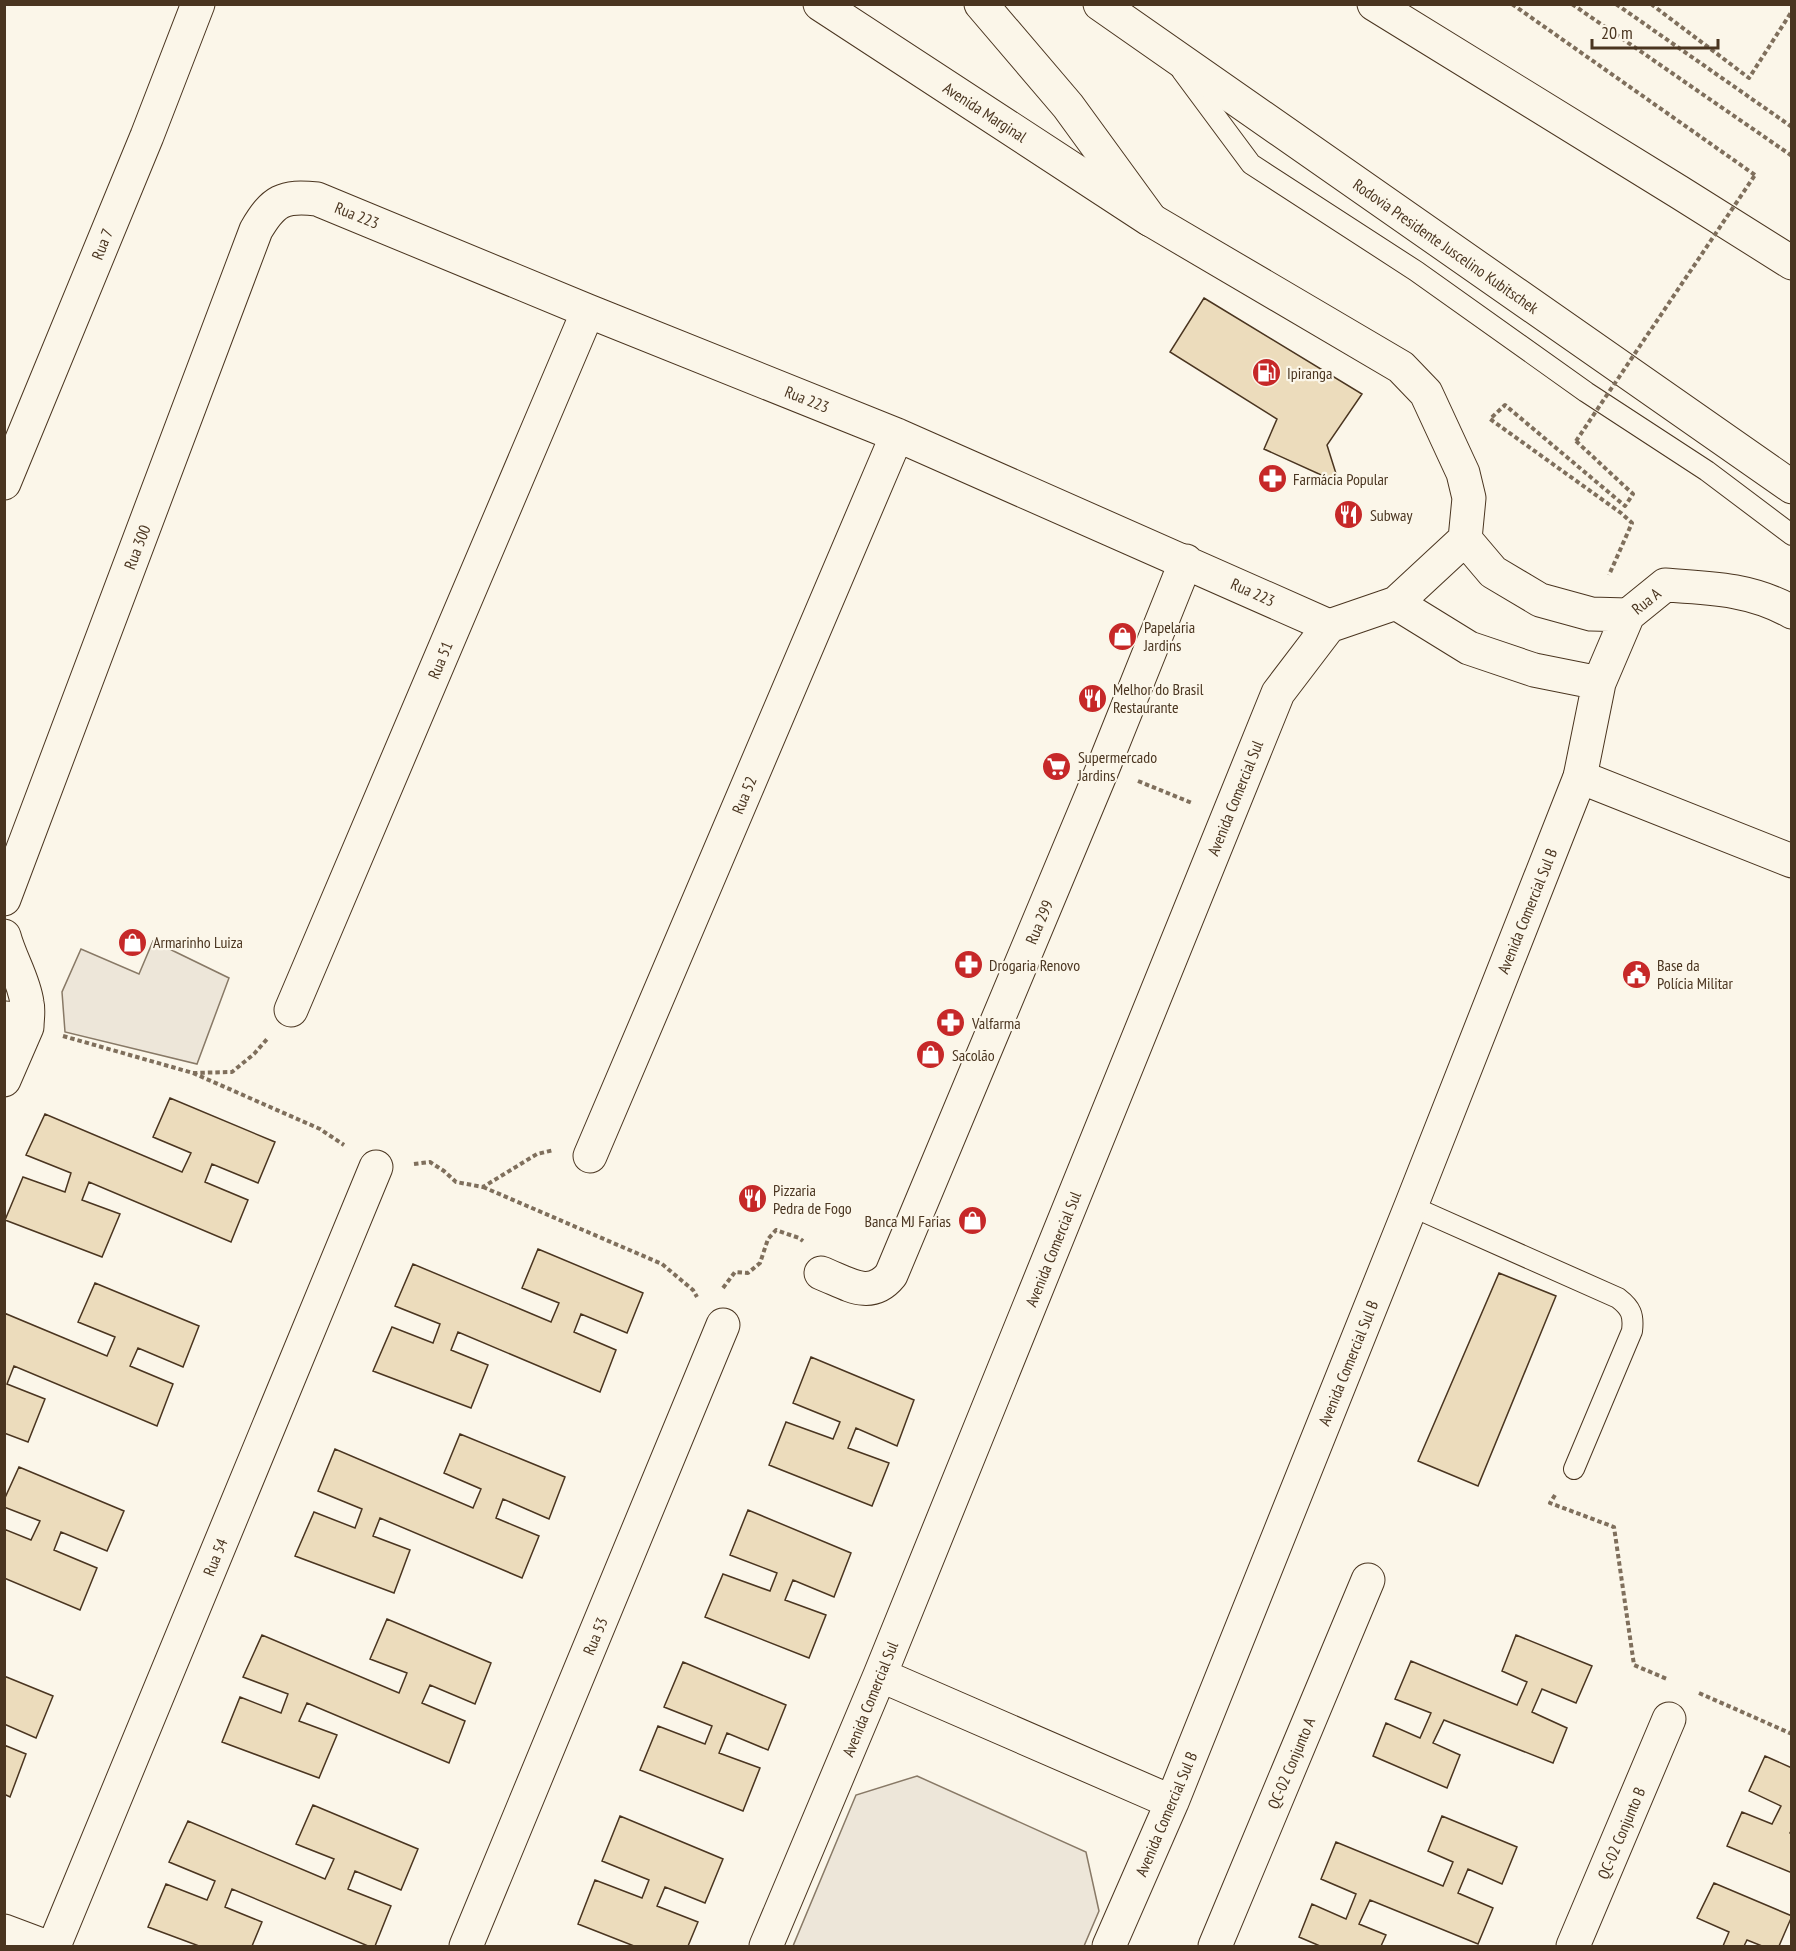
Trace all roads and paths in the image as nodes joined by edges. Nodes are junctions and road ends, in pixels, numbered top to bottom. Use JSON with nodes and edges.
{"nodes":[{"id":1,"x":198,"y":4,"type":"edge"},
{"id":2,"x":820,"y":4,"type":"edge"},
{"id":3,"x":981,"y":4,"type":"edge"},
{"id":4,"x":1100,"y":4,"type":"edge"},
{"id":5,"x":1374,"y":4,"type":"edge"},
{"id":6,"x":1512,"y":4,"type":"edge"},
{"id":7,"x":1572,"y":4,"type":"edge"},
{"id":8,"x":1616,"y":4,"type":"edge"},
{"id":9,"x":1651,"y":4,"type":"edge"},
{"id":10,"x":1791,"y":11,"type":"edge"},
{"id":11,"x":1167,"y":52,"type":"junction"},
{"id":12,"x":1791,"y":127,"type":"edge"},
{"id":13,"x":1791,"y":156,"type":"edge"},
{"id":14,"x":278,"y":201,"type":"joint"},
{"id":15,"x":1151,"y":220,"type":"junction"},
{"id":16,"x":1791,"y":263,"type":"edge"},
{"id":17,"x":588,"y":311,"type":"junction"},
{"id":18,"x":897,"y":435,"type":"junction"},
{"id":19,"x":4,"y":483,"type":"edge"},
{"id":20,"x":1791,"y":487,"type":"edge"},
{"id":21,"x":1791,"y":536,"type":"edge"},
{"id":22,"x":1465,"y":538,"type":"junction"},
{"id":23,"x":1186,"y":561,"type":"junction"},
{"id":24,"x":1396,"y":603,"type":"junction"},
{"id":25,"x":1791,"y":612,"type":"edge"},
{"id":26,"x":1591,"y":614,"type":"junction"},
{"id":27,"x":1628,"y":615,"type":"junction"},
{"id":28,"x":1329,"y":626,"type":"junction"},
{"id":29,"x":1599,"y":683,"type":"junction"},
{"id":30,"x":1103,"y":768,"type":"junction"},
{"id":31,"x":1580,"y":777,"type":"junction"},
{"id":32,"x":1227,"y":818,"type":"junction"},
{"id":33,"x":1791,"y":861,"type":"edge"},
{"id":34,"x":4,"y":899,"type":"edge"},
{"id":35,"x":4,"y":936,"type":"edge"},
{"id":36,"x":291,"y":1010,"type":"joint"},
{"id":37,"x":16,"y":1022,"type":"edge"},
{"id":38,"x":193,"y":1073,"type":"junction"},
{"id":39,"x":4,"y":1080,"type":"edge"},
{"id":40,"x":590,"y":1155,"type":"joint"},
{"id":41,"x":376,"y":1167,"type":"junction"},
{"id":42,"x":483,"y":1187,"type":"junction"},
{"id":43,"x":1411,"y":1206,"type":"junction"},
{"id":44,"x":821,"y":1273,"type":"joint"},
{"id":45,"x":716,"y":1320,"type":"junction"},
{"id":46,"x":1574,"y":1469,"type":"joint"},
{"id":47,"x":1368,"y":1581,"type":"dead end"},
{"id":48,"x":880,"y":1675,"type":"junction"},
{"id":49,"x":1676,"y":1683,"type":"dead end"},
{"id":50,"x":1697,"y":1692,"type":"dead end"},
{"id":51,"x":1669,"y":1719,"type":"dead end"},
{"id":52,"x":1791,"y":1734,"type":"edge"},
{"id":53,"x":1172,"y":1802,"type":"junction"},
{"id":54,"x":4,"y":1930,"type":"edge"},
{"id":55,"x":44,"y":1947,"type":"edge"},
{"id":56,"x":54,"y":1947,"type":"edge"},
{"id":57,"x":466,"y":1947,"type":"edge"},
{"id":58,"x":766,"y":1947,"type":"edge"},
{"id":59,"x":1109,"y":1947,"type":"edge"},
{"id":60,"x":1215,"y":1947,"type":"edge"},
{"id":61,"x":1573,"y":1947,"type":"edge"}],
"edges":[{"from":1,"to":19,"type":"main road","name":"Rua 7"},
{"from":2,"to":15,"type":"main road","name":"Avenida Marginal"},
{"from":3,"to":15,"type":"main road"},
{"from":4,"to":11,"type":"main road","name":"Rodovia Presidente Juscelino Kubitschek"},
{"from":5,"to":16,"type":"main road"},
{"from":6,"to":26,"type":"path","bridge":true},
{"from":7,"to":13,"type":"path"},
{"from":8,"to":12,"type":"path"},
{"from":9,"to":10,"type":"path"},
{"from":11,"to":20,"type":"main road","name":"Rodovia Presidente Juscelino Kubitschek"},
{"from":11,"to":21,"type":"lane"},
{"from":14,"to":17,"type":"main road","name":"Rua 223"},
{"from":14,"to":34,"type":"main road","name":"Rua 300"},
{"from":15,"to":22,"type":"main road","name":"Avenida Marginal"},
{"from":17,"to":18,"type":"main road","name":"Rua 223"},
{"from":17,"to":36,"type":"main road","name":"Rua 51"},
{"from":18,"to":23,"type":"main road","name":"Rua 223"},
{"from":18,"to":40,"type":"main road","name":"Rua 52"},
{"from":22,"to":24,"type":"main road"},
{"from":22,"to":26,"type":"main road"},
{"from":23,"to":28,"type":"main road","name":"Rua 223"},
{"from":23,"to":30,"type":"main road","name":"Rua 299"},
{"from":24,"to":28,"type":"main road"},
{"from":24,"to":29,"type":"main road"},
{"from":25,"to":27,"type":"main road","name":"Rua A"},
{"from":26,"to":27,"type":"main road"},
{"from":27,"to":29,"type":"main road","name":"Rua A"},
{"from":28,"to":32,"type":"main road","name":"Avenida Comercial Sul"},
{"from":29,"to":31,"type":"main road","name":"Rua A"},
{"from":30,"to":32,"type":"path"},
{"from":30,"to":44,"type":"main road","name":"Rua 299"},
{"from":31,"to":33,"type":"main road"},
{"from":31,"to":43,"type":"main road","name":"Avenida Comercial Sul B"},
{"from":32,"to":48,"type":"main road","name":"Avenida Comercial Sul"},
{"from":35,"to":37,"type":"main road"},
{"from":36,"to":38,"type":"path"},
{"from":37,"to":38,"type":"path"},
{"from":37,"to":39,"type":"main road"},
{"from":38,"to":41,"type":"path"},
{"from":40,"to":42,"type":"path"},
{"from":41,"to":42,"type":"path"},
{"from":41,"to":56,"type":"main road","name":"Rua 54"},
{"from":42,"to":45,"type":"path"},
{"from":43,"to":46,"type":"lane"},
{"from":43,"to":53,"type":"main road","name":"Avenida Comercial Sul B"},
{"from":44,"to":45,"type":"path"},
{"from":45,"to":57,"type":"main road","name":"Rua 53"},
{"from":46,"to":49,"type":"path"},
{"from":47,"to":60,"type":"main road","name":"QC-02 Conjunto A"},
{"from":48,"to":53,"type":"main road"},
{"from":48,"to":58,"type":"main road","name":"Avenida Comercial Sul"},
{"from":50,"to":52,"type":"path"},
{"from":51,"to":61,"type":"main road","name":"QC-02 Conjunto B"},
{"from":53,"to":59,"type":"main road","name":"Avenida Comercial Sul B"},
{"from":54,"to":55,"type":"main road"}]}
